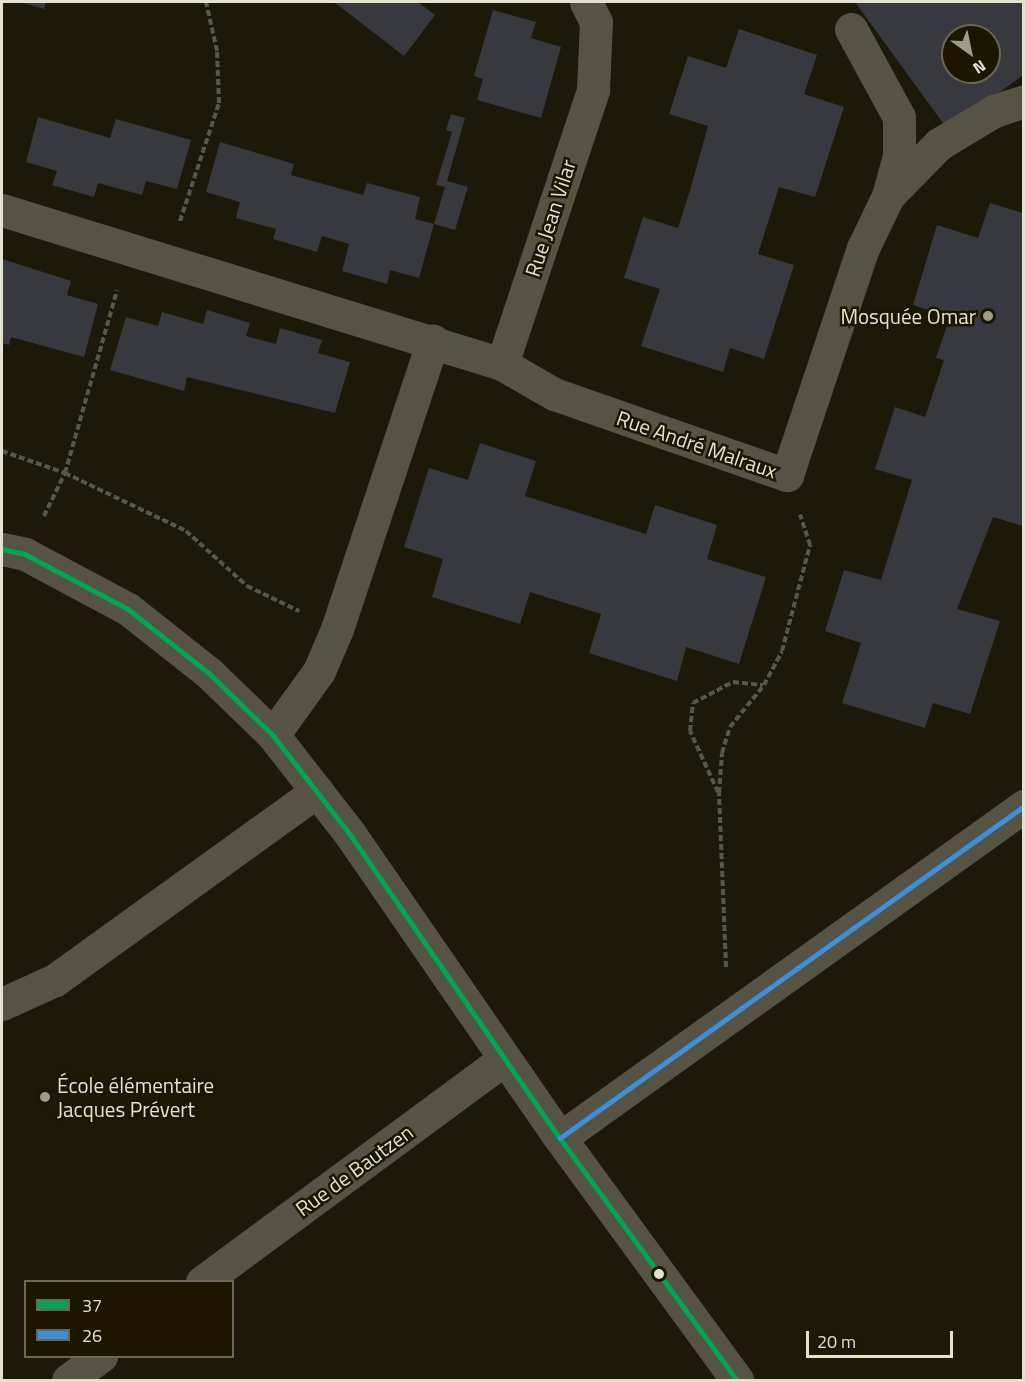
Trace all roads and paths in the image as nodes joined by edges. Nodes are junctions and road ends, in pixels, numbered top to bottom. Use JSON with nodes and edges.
{"nodes":[{"id":1,"x":206,"y":2,"type":"edge"},
{"id":2,"x":586,"y":2,"type":"edge"},
{"id":3,"x":850,"y":29,"type":"dead end"},
{"id":4,"x":1023,"y":101,"type":"edge"},
{"id":5,"x":888,"y":196,"type":"junction"},
{"id":6,"x":2,"y":210,"type":"edge"},
{"id":7,"x":129,"y":249,"type":"junction"},
{"id":8,"x":167,"y":260,"type":"junction"},
{"id":9,"x":433,"y":341,"type":"junction"},
{"id":10,"x":502,"y":364,"type":"junction"},
{"id":11,"x":2,"y":451,"type":"edge"},
{"id":12,"x":65,"y":473,"type":"junction"},
{"id":13,"x":787,"y":475,"type":"junction"},
{"id":14,"x":13,"y":552,"type":"edge"},
{"id":15,"x":337,"y":629,"type":"junction"},
{"id":16,"x":764,"y":686,"type":"junction"},
{"id":17,"x":273,"y":735,"type":"junction"},
{"id":18,"x":316,"y":791,"type":"junction"},
{"id":19,"x":718,"y":793,"type":"junction"},
{"id":20,"x":1023,"y":806,"type":"edge"},
{"id":21,"x":2,"y":1004,"type":"edge"},
{"id":22,"x":728,"y":1017,"type":"junction"},
{"id":23,"x":505,"y":1059,"type":"junction"},
{"id":24,"x":560,"y":1138,"type":"junction"},
{"id":25,"x":203,"y":1280,"type":"edge"},
{"id":26,"x":98,"y":1358,"type":"edge"},
{"id":27,"x":68,"y":1380,"type":"edge"},
{"id":28,"x":737,"y":1380,"type":"edge"}],
"edges":[{"from":1,"to":8,"type":"path"},
{"from":2,"to":10,"type":"street","name":"Rue Jean Vilar"},
{"from":3,"to":5,"type":"street","name":"Rue André Malraux"},
{"from":4,"to":5,"type":"street","name":"Rue André Malraux"},
{"from":5,"to":13,"type":"street","name":"Rue André Malraux"},
{"from":6,"to":7,"type":"street"},
{"from":7,"to":8,"type":"street"},
{"from":7,"to":12,"type":"path"},
{"from":8,"to":9,"type":"street"},
{"from":9,"to":10,"type":"street"},
{"from":9,"to":15,"type":"street"},
{"from":10,"to":13,"type":"street","name":"Rue André Malraux"},
{"from":11,"to":12,"type":"path"},
{"from":12,"to":14,"type":"path"},
{"from":12,"to":15,"type":"path"},
{"from":13,"to":16,"type":"path"},
{"from":14,"to":17,"type":"street"},
{"from":15,"to":17,"type":"street"},
{"from":16,"to":19,"type":"path"},
{"from":16,"to":19,"type":"path"},
{"from":17,"to":18,"type":"street"},
{"from":18,"to":21,"type":"street"},
{"from":18,"to":23,"type":"street"},
{"from":19,"to":22,"type":"path"},
{"from":20,"to":22,"type":"street"},
{"from":22,"to":24,"type":"street"},
{"from":23,"to":24,"type":"street"},
{"from":23,"to":25,"type":"street","name":"Rue de Bautzen"},
{"from":24,"to":28,"type":"street"},
{"from":26,"to":27,"type":"street"}]}
